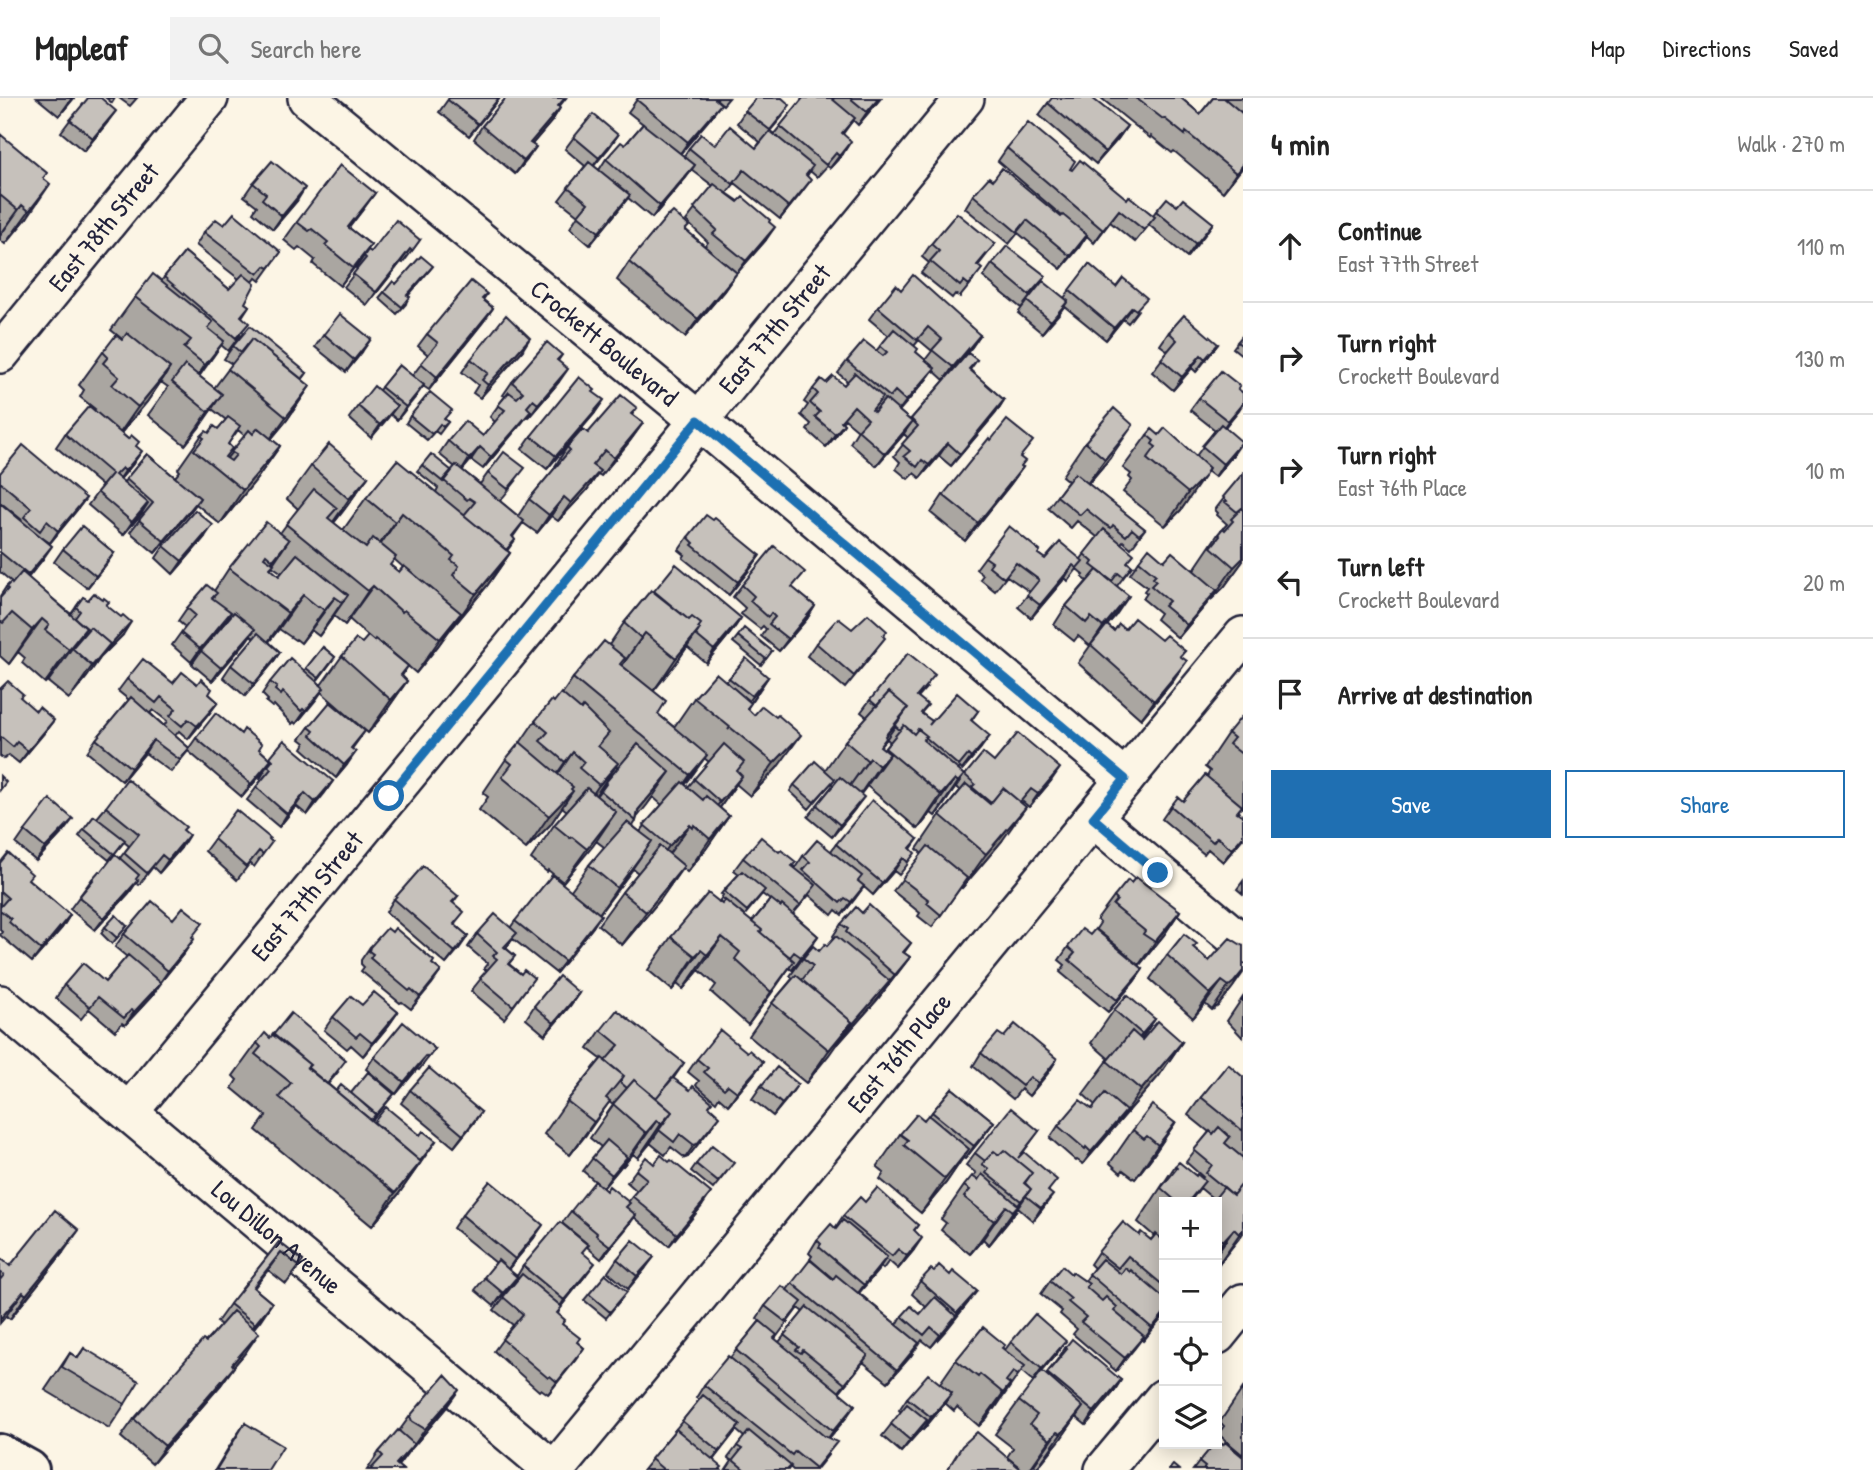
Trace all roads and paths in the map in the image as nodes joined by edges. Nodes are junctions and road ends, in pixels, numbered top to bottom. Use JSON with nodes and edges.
{"nodes":[{"id":1,"x":209,"y":98,"type":"edge"},
{"id":2,"x":307,"y":98,"type":"edge"},
{"id":3,"x":965,"y":98,"type":"edge"},
{"id":4,"x":0,"y":354,"type":"edge"},
{"id":5,"x":698,"y":420,"type":"junction"},
{"id":6,"x":1243,"y":636,"type":"edge"},
{"id":7,"x":1125,"y":779,"type":"junction"},
{"id":8,"x":1093,"y":818,"type":"junction"},
{"id":9,"x":1243,"y":944,"type":"edge"},
{"id":10,"x":0,"y":1004,"type":"edge"},
{"id":11,"x":129,"y":1112,"type":"junction"},
{"id":12,"x":1243,"y":1303,"type":"edge"},
{"id":13,"x":1222,"y":1329,"type":"edge"},
{"id":14,"x":1159,"y":1404,"type":"edge"},
{"id":15,"x":0,"y":1454,"type":"edge"},
{"id":16,"x":29,"y":1470,"type":"edge"},
{"id":17,"x":554,"y":1470,"type":"edge"},
{"id":18,"x":1104,"y":1470,"type":"edge"}],
"edges":[{"from":1,"to":4,"type":"street","name":"East 78th Street"},
{"from":2,"to":5,"type":"street","name":"Crockett Boulevard"},
{"from":3,"to":5,"type":"street","name":"East 77th Street"},
{"from":5,"to":7,"type":"street","name":"Crockett Boulevard"},
{"from":5,"to":11,"type":"street","name":"East 77th Street"},
{"from":6,"to":7,"type":"street","name":"East 76th Place"},
{"from":7,"to":8,"type":"street","name":"East 76th Place"},
{"from":8,"to":9,"type":"street"},
{"from":8,"to":17,"type":"street","name":"East 76th Place"},
{"from":10,"to":11,"type":"street","name":"Lou Dillon Avenue"},
{"from":11,"to":17,"type":"street","name":"Lou Dillon Avenue"},
{"from":12,"to":13,"type":"street"},
{"from":14,"to":18,"type":"street"},
{"from":15,"to":16,"type":"main road"}]}
